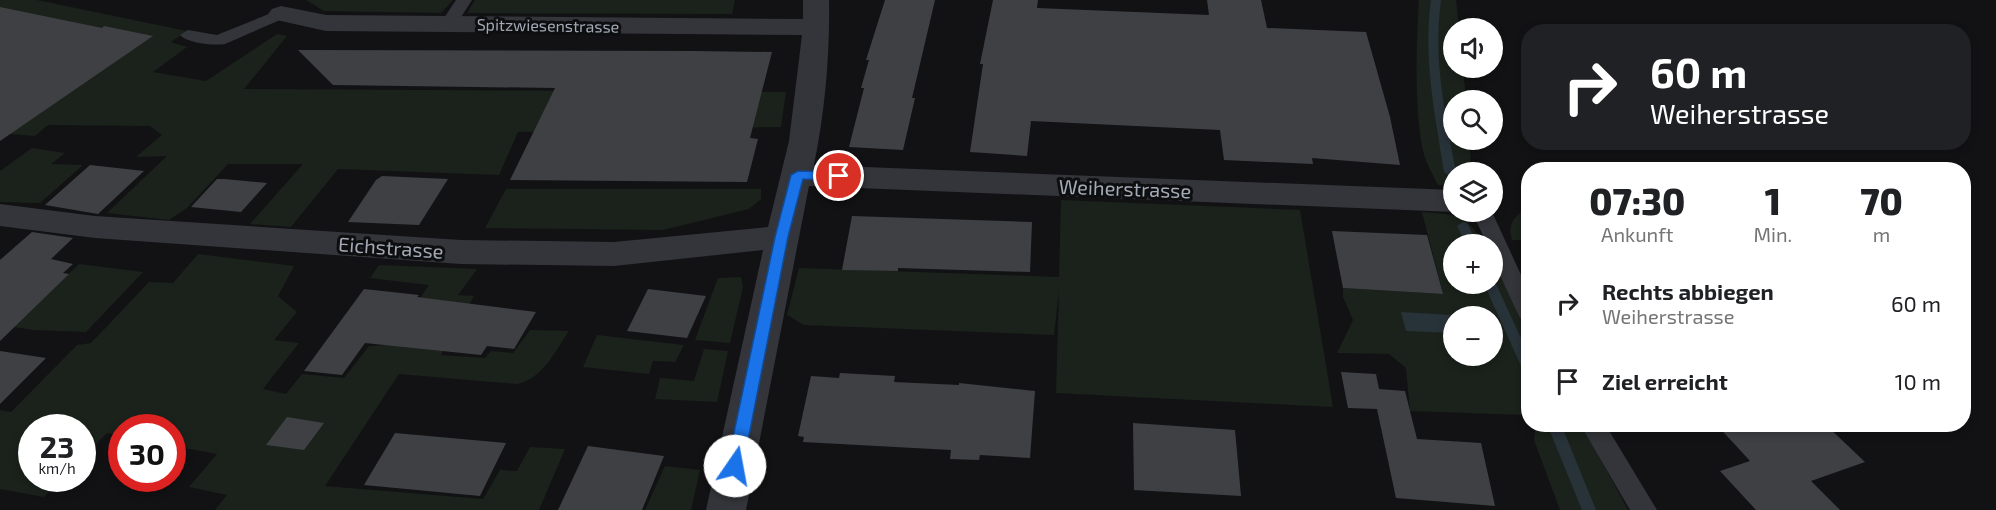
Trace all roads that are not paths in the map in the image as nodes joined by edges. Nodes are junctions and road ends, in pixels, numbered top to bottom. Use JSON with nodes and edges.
{"nodes":[{"id":1,"x":464,"y":0,"type":"edge"},
{"id":2,"x":281,"y":14,"type":"joint"},
{"id":3,"x":816,"y":14,"type":"edge"},
{"id":4,"x":448,"y":24,"type":"junction"},
{"id":5,"x":188,"y":35,"type":"dead end"},
{"id":6,"x":798,"y":175,"type":"junction"},
{"id":7,"x":1443,"y":201,"type":"edge"},
{"id":8,"x":0,"y":215,"type":"edge"},
{"id":9,"x":1487,"y":222,"type":"edge"},
{"id":10,"x":782,"y":237,"type":"junction"},
{"id":11,"x":1521,"y":297,"type":"edge"},
{"id":12,"x":1597,"y":432,"type":"edge"},
{"id":13,"x":726,"y":510,"type":"edge"},
{"id":14,"x":1644,"y":510,"type":"edge"}],
"edges":[{"from":1,"to":4,"type":"lane"},
{"from":2,"to":4,"type":"street","name":"Spitzwiesenstrasse"},
{"from":2,"to":5,"type":"lane"},
{"from":3,"to":4,"type":"street","name":"Spitzwiesenstrasse"},
{"from":3,"to":6,"type":"street"},
{"from":6,"to":7,"type":"street","name":"Weiherstrasse"},
{"from":6,"to":10,"type":"street"},
{"from":8,"to":10,"type":"street","name":"Eichstrasse"},
{"from":9,"to":11,"type":"lane"},
{"from":10,"to":13,"type":"street"},
{"from":12,"to":14,"type":"lane"}]}
